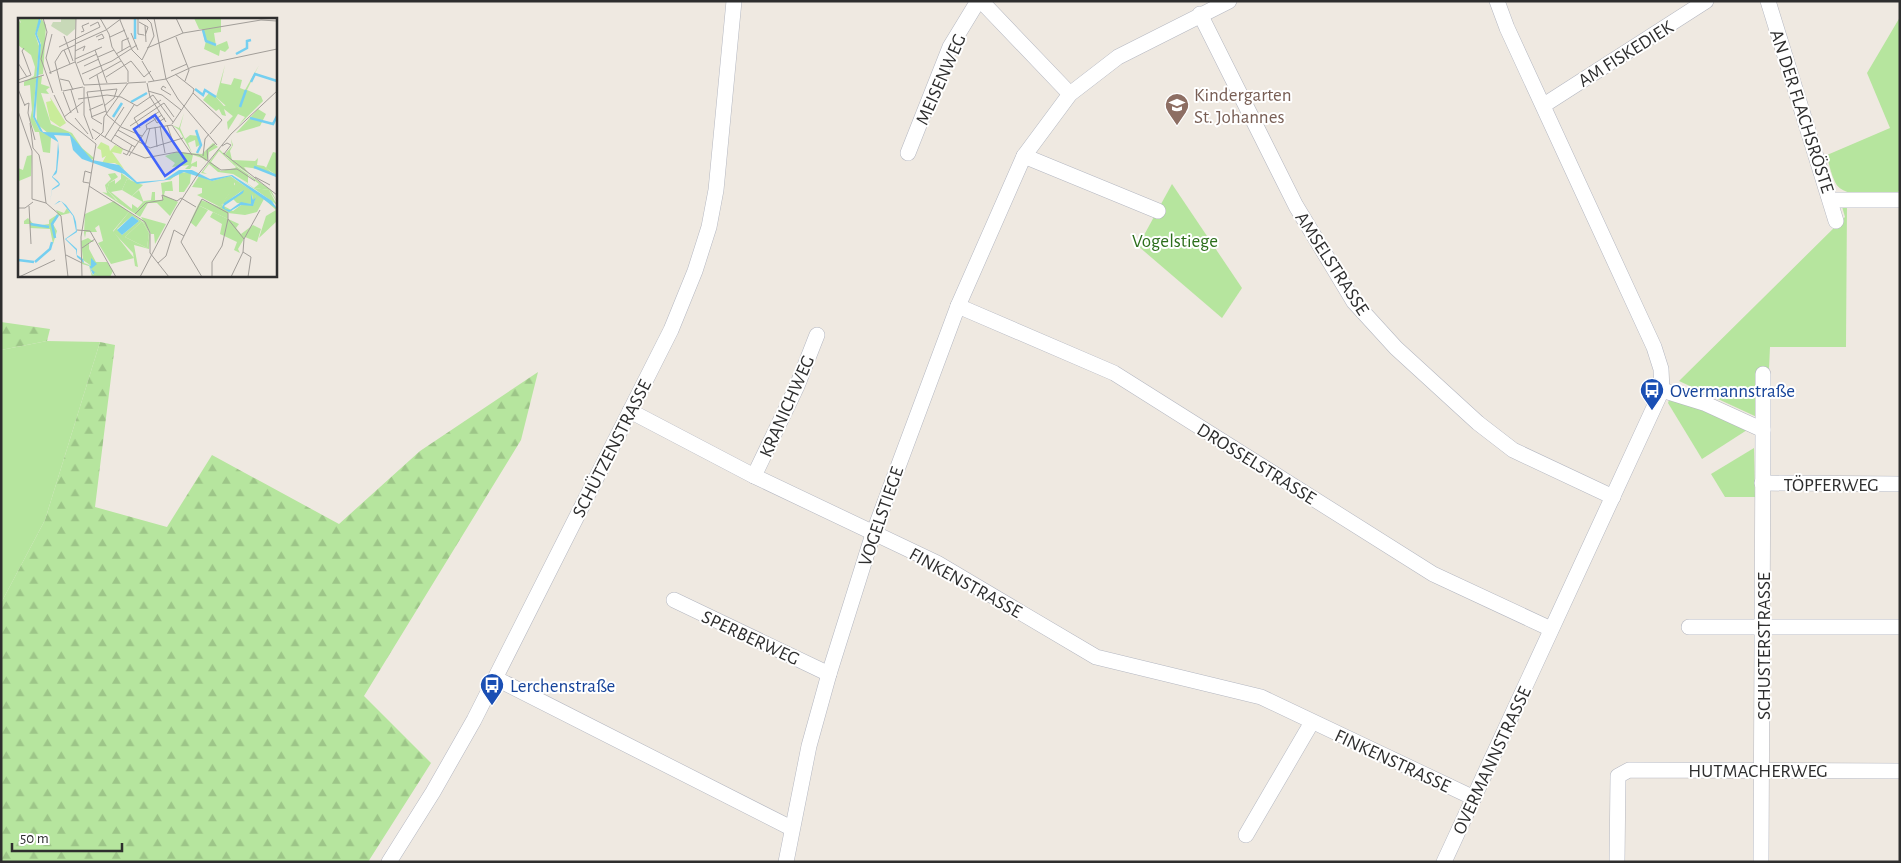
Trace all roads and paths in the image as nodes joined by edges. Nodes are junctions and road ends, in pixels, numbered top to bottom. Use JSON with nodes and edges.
{"nodes":[{"id":1,"x":734,"y":1,"type":"edge"},
{"id":2,"x":1228,"y":1,"type":"edge"},
{"id":3,"x":1498,"y":1,"type":"edge"},
{"id":4,"x":1706,"y":1,"type":"edge"},
{"id":5,"x":1768,"y":1,"type":"edge"},
{"id":6,"x":978,"y":3,"type":"edge"},
{"id":7,"x":1200,"y":14,"type":"junction"},
{"id":8,"x":1070,"y":94,"type":"junction"},
{"id":9,"x":1544,"y":105,"type":"junction"},
{"id":10,"x":908,"y":153,"type":"dead end"},
{"id":11,"x":1024,"y":156,"type":"junction"},
{"id":12,"x":1831,"y":200,"type":"junction"},
{"id":13,"x":1900,"y":200,"type":"edge"},
{"id":14,"x":1158,"y":210,"type":"dead end"},
{"id":15,"x":1836,"y":222,"type":"dead end"},
{"id":16,"x":958,"y":306,"type":"junction"},
{"id":17,"x":817,"y":335,"type":"dead end"},
{"id":18,"x":1763,"y":374,"type":"dead end"},
{"id":19,"x":1662,"y":390,"type":"junction"},
{"id":20,"x":630,"y":411,"type":"junction"},
{"id":21,"x":1763,"y":430,"type":"junction"},
{"id":22,"x":754,"y":476,"type":"junction"},
{"id":23,"x":1762,"y":483,"type":"junction"},
{"id":24,"x":1900,"y":484,"type":"edge"},
{"id":25,"x":1613,"y":497,"type":"junction"},
{"id":26,"x":873,"y":534,"type":"junction"},
{"id":27,"x":674,"y":600,"type":"dead end"},
{"id":28,"x":1689,"y":627,"type":"dead end"},
{"id":29,"x":1900,"y":627,"type":"edge"},
{"id":30,"x":1763,"y":628,"type":"junction"},
{"id":31,"x":1551,"y":629,"type":"junction"},
{"id":32,"x":829,"y":674,"type":"junction"},
{"id":33,"x":495,"y":678,"type":"junction"},
{"id":34,"x":1312,"y":722,"type":"junction"},
{"id":35,"x":1762,"y":770,"type":"junction"},
{"id":36,"x":1900,"y":771,"type":"edge"},
{"id":37,"x":1474,"y":798,"type":"junction"},
{"id":38,"x":791,"y":828,"type":"junction"},
{"id":39,"x":1246,"y":835,"type":"dead end"},
{"id":40,"x":389,"y":862,"type":"edge"},
{"id":41,"x":786,"y":862,"type":"edge"},
{"id":42,"x":1444,"y":862,"type":"edge"},
{"id":43,"x":1617,"y":862,"type":"edge"},
{"id":44,"x":1761,"y":862,"type":"edge"}],
"edges":[{"from":1,"to":20,"type":"street","name":"SCHÜTZENSTRASSE"},
{"from":2,"to":7,"type":"street","name":"VOGELSTIEGE"},
{"from":3,"to":9,"type":"street","name":"OVERMANNSTRASSE"},
{"from":4,"to":9,"type":"street","name":"AM FISKEDIEK"},
{"from":5,"to":12,"type":"street","name":"AN DER FLACHSRÖSTE"},
{"from":6,"to":8,"type":"street","name":"MEISENWEG"},
{"from":6,"to":10,"type":"street","name":"MEISENWEG"},
{"from":7,"to":8,"type":"street","name":"VOGELSTIEGE"},
{"from":7,"to":25,"type":"street","name":"AMSELSTRASSE"},
{"from":8,"to":11,"type":"street","name":"VOGELSTIEGE"},
{"from":9,"to":19,"type":"street","name":"OVERMANNSTRASSE"},
{"from":11,"to":14,"type":"street"},
{"from":11,"to":16,"type":"street","name":"VOGELSTIEGE"},
{"from":12,"to":13,"type":"street"},
{"from":12,"to":15,"type":"street","name":"AN DER FLACHSRÖSTE"},
{"from":16,"to":26,"type":"street","name":"VOGELSTIEGE"},
{"from":16,"to":31,"type":"street","name":"DROSSELSTRASSE"},
{"from":17,"to":22,"type":"street","name":"KRANICHWEG"},
{"from":18,"to":21,"type":"street","name":"SCHUSTERSTRASSE"},
{"from":19,"to":21,"type":"street"},
{"from":19,"to":25,"type":"street","name":"OVERMANNSTRASSE"},
{"from":20,"to":22,"type":"street","name":"FINKENSTRASSE"},
{"from":20,"to":33,"type":"street","name":"SCHÜTZENSTRASSE"},
{"from":21,"to":23,"type":"street","name":"SCHUSTERSTRASSE"},
{"from":22,"to":26,"type":"street","name":"FINKENSTRASSE"},
{"from":23,"to":24,"type":"street","name":"TÖPFERWEG"},
{"from":23,"to":30,"type":"street","name":"SCHUSTERSTRASSE"},
{"from":25,"to":31,"type":"street","name":"OVERMANNSTRASSE"},
{"from":26,"to":32,"type":"street","name":"VOGELSTIEGE"},
{"from":26,"to":34,"type":"street","name":"FINKENSTRASSE"},
{"from":27,"to":32,"type":"street","name":"SPERBERWEG"},
{"from":28,"to":30,"type":"street"},
{"from":29,"to":30,"type":"street"},
{"from":30,"to":35,"type":"street","name":"SCHUSTERSTRASSE"},
{"from":31,"to":37,"type":"street","name":"OVERMANNSTRASSE"},
{"from":32,"to":38,"type":"street","name":"VOGELSTIEGE"},
{"from":33,"to":38,"type":"street"},
{"from":33,"to":40,"type":"street","name":"SCHÜTZENSTRASSE"},
{"from":34,"to":37,"type":"street","name":"FINKENSTRASSE"},
{"from":34,"to":39,"type":"street","name":"FINKENSTRASSE"},
{"from":35,"to":36,"type":"street","name":"HUTMACHERWEG"},
{"from":35,"to":43,"type":"street","name":"HUTMACHERWEG"},
{"from":35,"to":44,"type":"street","name":"SCHUSTERSTRASSE"},
{"from":37,"to":42,"type":"street","name":"OVERMANNSTRASSE"},
{"from":38,"to":41,"type":"street","name":"VOGELSTIEGE"}]}
